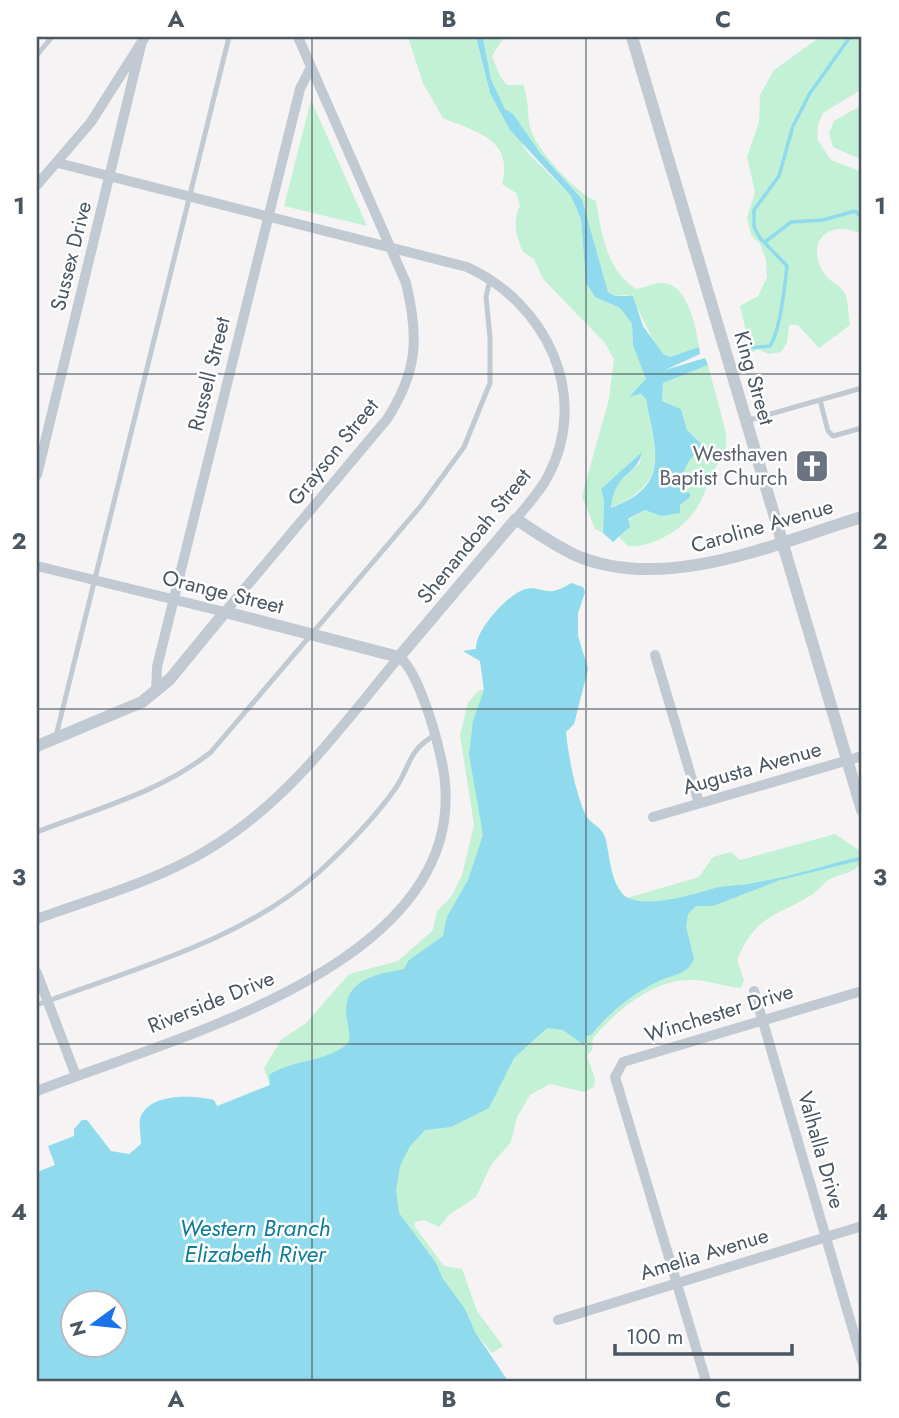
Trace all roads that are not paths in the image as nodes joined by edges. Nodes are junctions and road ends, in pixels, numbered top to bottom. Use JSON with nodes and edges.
{"nodes":[{"id":1,"x":52,"y":37,"type":"edge"},
{"id":2,"x":229,"y":37,"type":"edge"},
{"id":3,"x":298,"y":37,"type":"edge"},
{"id":4,"x":632,"y":37,"type":"edge"},
{"id":5,"x":143,"y":41,"type":"edge"},
{"id":6,"x":37,"y":55,"type":"edge"},
{"id":7,"x":311,"y":67,"type":"junction"},
{"id":8,"x":58,"y":163,"type":"junction"},
{"id":9,"x":111,"y":176,"type":"junction"},
{"id":10,"x":37,"y":184,"type":"edge"},
{"id":11,"x":189,"y":196,"type":"junction"},
{"id":12,"x":268,"y":216,"type":"junction"},
{"id":13,"x":392,"y":247,"type":"junction"},
{"id":14,"x":491,"y":279,"type":"junction"},
{"id":15,"x":862,"y":388,"type":"edge"},
{"id":16,"x":820,"y":400,"type":"junction"},
{"id":17,"x":746,"y":421,"type":"junction"},
{"id":18,"x":862,"y":428,"type":"edge"},
{"id":19,"x":37,"y":475,"type":"edge"},
{"id":20,"x":862,"y":517,"type":"edge"},
{"id":21,"x":516,"y":519,"type":"junction"},
{"id":22,"x":782,"y":541,"type":"junction"},
{"id":23,"x":37,"y":566,"type":"edge"},
{"id":24,"x":93,"y":580,"type":"junction"},
{"id":25,"x":173,"y":600,"type":"junction"},
{"id":26,"x":225,"y":612,"type":"junction"},
{"id":27,"x":312,"y":634,"type":"junction"},
{"id":28,"x":655,"y":655,"type":"dead end"},
{"id":29,"x":399,"y":657,"type":"junction"},
{"id":30,"x":156,"y":692,"type":"junction"},
{"id":31,"x":435,"y":736,"type":"junction"},
{"id":32,"x":55,"y":739,"type":"junction"},
{"id":33,"x":37,"y":746,"type":"edge"},
{"id":34,"x":862,"y":756,"type":"edge"},
{"id":35,"x":847,"y":760,"type":"junction"},
{"id":36,"x":699,"y":803,"type":"junction"},
{"id":37,"x":862,"y":810,"type":"edge"},
{"id":38,"x":653,"y":817,"type":"dead end"},
{"id":39,"x":37,"y":832,"type":"edge"},
{"id":40,"x":37,"y":919,"type":"edge"},
{"id":41,"x":37,"y":973,"type":"edge"},
{"id":42,"x":754,"y":991,"type":"dead end"},
{"id":43,"x":862,"y":991,"type":"edge"},
{"id":44,"x":47,"y":1001,"type":"junction"},
{"id":45,"x":37,"y":1005,"type":"edge"},
{"id":46,"x":763,"y":1020,"type":"junction"},
{"id":47,"x":76,"y":1076,"type":"junction"},
{"id":48,"x":37,"y":1091,"type":"edge"},
{"id":49,"x":862,"y":1226,"type":"edge"},
{"id":50,"x":826,"y":1237,"type":"junction"},
{"id":51,"x":676,"y":1283,"type":"junction"},
{"id":52,"x":558,"y":1320,"type":"dead end"},
{"id":53,"x":862,"y":1361,"type":"edge"},
{"id":54,"x":706,"y":1381,"type":"edge"}],
"edges":[{"from":1,"to":6,"type":"lane"},
{"from":2,"to":11,"type":"lane"},
{"from":3,"to":7,"type":"street","name":"Grayson Street"},
{"from":4,"to":17,"type":"street","name":"King Street"},
{"from":5,"to":8,"type":"street"},
{"from":5,"to":9,"type":"street","name":"Sussex Drive"},
{"from":7,"to":12,"type":"street","name":"Russell Street"},
{"from":7,"to":13,"type":"street","name":"Grayson Street"},
{"from":8,"to":9,"type":"street","name":"Shenandoah Street"},
{"from":8,"to":10,"type":"street"},
{"from":9,"to":11,"type":"street","name":"Shenandoah Street"},
{"from":9,"to":19,"type":"street","name":"Sussex Drive"},
{"from":11,"to":12,"type":"street","name":"Shenandoah Street"},
{"from":11,"to":24,"type":"lane"},
{"from":12,"to":13,"type":"street","name":"Shenandoah Street"},
{"from":12,"to":25,"type":"street","name":"Russell Street"},
{"from":13,"to":14,"type":"street","name":"Shenandoah Street"},
{"from":13,"to":26,"type":"street","name":"Grayson Street"},
{"from":14,"to":21,"type":"street","name":"Shenandoah Street"},
{"from":14,"to":27,"type":"lane"},
{"from":15,"to":16,"type":"lane"},
{"from":16,"to":17,"type":"lane"},
{"from":16,"to":18,"type":"lane"},
{"from":17,"to":22,"type":"street","name":"King Street"},
{"from":20,"to":22,"type":"street","name":"Caroline Avenue"},
{"from":21,"to":22,"type":"street","name":"Caroline Avenue"},
{"from":21,"to":29,"type":"street","name":"Shenandoah Street"},
{"from":22,"to":35,"type":"street","name":"King Street"},
{"from":23,"to":24,"type":"street","name":"Orange Street"},
{"from":24,"to":25,"type":"street","name":"Orange Street"},
{"from":24,"to":32,"type":"lane"},
{"from":25,"to":26,"type":"street","name":"Orange Street"},
{"from":25,"to":30,"type":"street","name":"Russell Street"},
{"from":26,"to":27,"type":"street","name":"Orange Street"},
{"from":26,"to":30,"type":"street","name":"Grayson Street"},
{"from":27,"to":29,"type":"street","name":"Orange Street"},
{"from":27,"to":39,"type":"lane"},
{"from":28,"to":36,"type":"street"},
{"from":29,"to":31,"type":"street","name":"Riverside Drive"},
{"from":29,"to":40,"type":"street","name":"Shenandoah Street"},
{"from":30,"to":32,"type":"street","name":"Grayson Street"},
{"from":31,"to":44,"type":"lane"},
{"from":31,"to":47,"type":"street","name":"Riverside Drive"},
{"from":32,"to":33,"type":"street","name":"Grayson Street"},
{"from":34,"to":35,"type":"street","name":"Augusta Avenue"},
{"from":35,"to":36,"type":"street","name":"Augusta Avenue"},
{"from":35,"to":37,"type":"street","name":"King Street"},
{"from":36,"to":38,"type":"street","name":"Augusta Avenue"},
{"from":41,"to":44,"type":"street"},
{"from":42,"to":46,"type":"street","name":"Valhalla Drive"},
{"from":43,"to":46,"type":"street","name":"Winchester Drive"},
{"from":44,"to":45,"type":"lane"},
{"from":44,"to":47,"type":"street"},
{"from":46,"to":50,"type":"street","name":"Valhalla Drive"},
{"from":46,"to":51,"type":"street","name":"Winchester Drive"},
{"from":47,"to":48,"type":"street","name":"Riverside Drive"},
{"from":49,"to":50,"type":"street","name":"Amelia Avenue"},
{"from":50,"to":51,"type":"street","name":"Amelia Avenue"},
{"from":50,"to":53,"type":"street","name":"Valhalla Drive"},
{"from":51,"to":52,"type":"street","name":"Amelia Avenue"},
{"from":51,"to":54,"type":"street","name":"Winchester Drive"}]}
